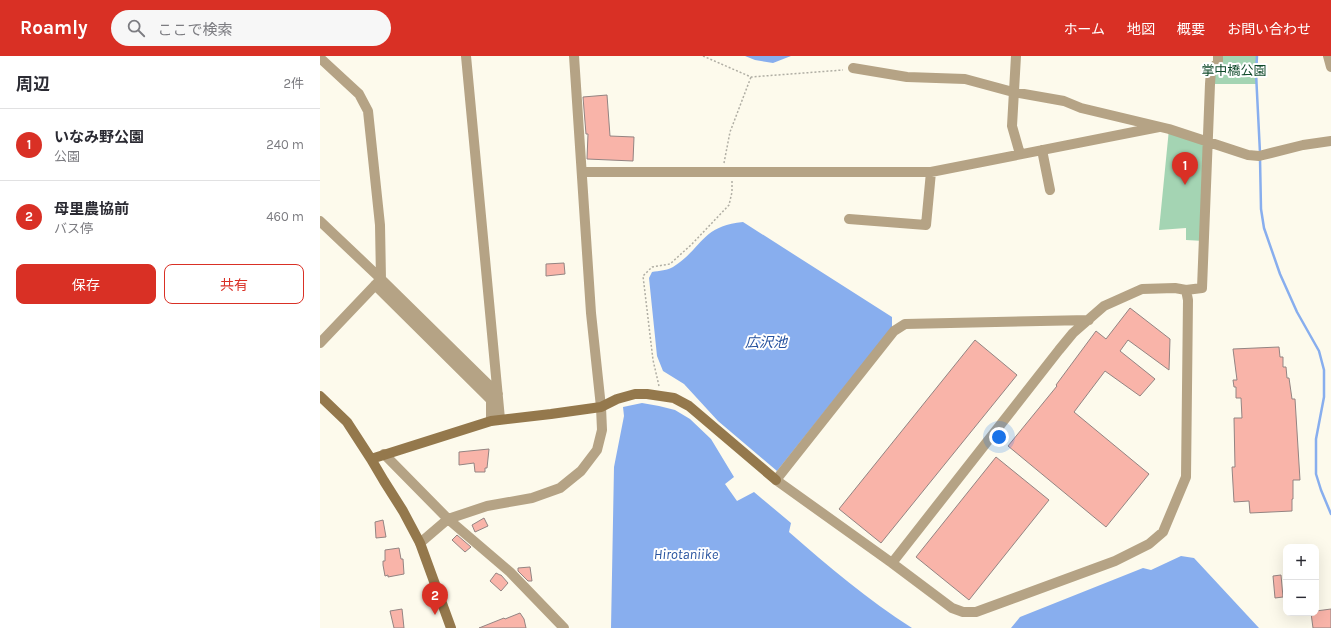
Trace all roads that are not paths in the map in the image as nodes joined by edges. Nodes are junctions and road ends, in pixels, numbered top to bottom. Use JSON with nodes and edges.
{"nodes":[{"id":1,"x":466,"y":56,"type":"edge"},
{"id":2,"x":574,"y":56,"type":"edge"},
{"id":3,"x":1016,"y":56,"type":"edge"},
{"id":4,"x":1218,"y":56,"type":"edge"},
{"id":5,"x":1328,"y":56,"type":"edge"},
{"id":6,"x":320,"y":58,"type":"edge"},
{"id":7,"x":1331,"y":67,"type":"edge"},
{"id":8,"x":853,"y":68,"type":"road end"},
{"id":9,"x":1013,"y":92,"type":"junction"},
{"id":10,"x":1159,"y":127,"type":"junction"},
{"id":11,"x":1331,"y":140,"type":"edge"},
{"id":12,"x":1207,"y":142,"type":"junction"},
{"id":13,"x":1042,"y":150,"type":"junction"},
{"id":14,"x":1020,"y":154,"type":"junction"},
{"id":15,"x":582,"y":172,"type":"junction"},
{"id":16,"x":931,"y":172,"type":"junction"},
{"id":17,"x":1050,"y":190,"type":"dead end"},
{"id":18,"x":849,"y":219,"type":"dead end"},
{"id":19,"x":320,"y":221,"type":"edge"},
{"id":20,"x":378,"y":282,"type":"junction"},
{"id":21,"x":1186,"y":290,"type":"junction"},
{"id":22,"x":1089,"y":320,"type":"junction"},
{"id":23,"x":320,"y":343,"type":"edge"},
{"id":24,"x":498,"y":394,"type":"junction"},
{"id":25,"x":320,"y":396,"type":"edge"},
{"id":26,"x":601,"y":407,"type":"junction"},
{"id":27,"x":495,"y":420,"type":"junction"},
{"id":28,"x":384,"y":454,"type":"junction"},
{"id":29,"x":371,"y":459,"type":"junction"},
{"id":30,"x":776,"y":480,"type":"junction"},
{"id":31,"x":448,"y":519,"type":"junction"},
{"id":32,"x":420,"y":543,"type":"junction"},
{"id":33,"x":892,"y":563,"type":"junction"},
{"id":34,"x":452,"y":628,"type":"edge"},
{"id":35,"x":564,"y":628,"type":"edge"}],
"edges":[{"from":1,"to":24,"type":"street"},
{"from":2,"to":15,"type":"street"},
{"from":3,"to":9,"type":"street"},
{"from":4,"to":12,"type":"street"},
{"from":5,"to":7,"type":"street"},
{"from":6,"to":20,"type":"street"},
{"from":8,"to":9,"type":"street"},
{"from":9,"to":10,"type":"street"},
{"from":9,"to":14,"type":"street"},
{"from":10,"to":12,"type":"street"},
{"from":10,"to":13,"type":"street"},
{"from":11,"to":12,"type":"street"},
{"from":12,"to":21,"type":"street"},
{"from":13,"to":14,"type":"street"},
{"from":13,"to":17,"type":"street"},
{"from":14,"to":16,"type":"street"},
{"from":15,"to":16,"type":"street"},
{"from":15,"to":26,"type":"street"},
{"from":16,"to":18,"type":"street"},
{"from":19,"to":20,"type":"street"},
{"from":20,"to":23,"type":"street"},
{"from":20,"to":24,"type":"street"},
{"from":20,"to":27,"type":"street"},
{"from":21,"to":22,"type":"street"},
{"from":21,"to":33,"type":"street"},
{"from":22,"to":30,"type":"street"},
{"from":22,"to":33,"type":"street"},
{"from":24,"to":27,"type":"street"},
{"from":25,"to":29,"type":"street"},
{"from":26,"to":27,"type":"street"},
{"from":26,"to":30,"type":"street"},
{"from":26,"to":31,"type":"street"},
{"from":27,"to":28,"type":"street"},
{"from":28,"to":29,"type":"street"},
{"from":28,"to":31,"type":"street"},
{"from":29,"to":32,"type":"street"},
{"from":30,"to":33,"type":"street"},
{"from":31,"to":32,"type":"street"},
{"from":31,"to":35,"type":"street"},
{"from":32,"to":34,"type":"street"}]}
